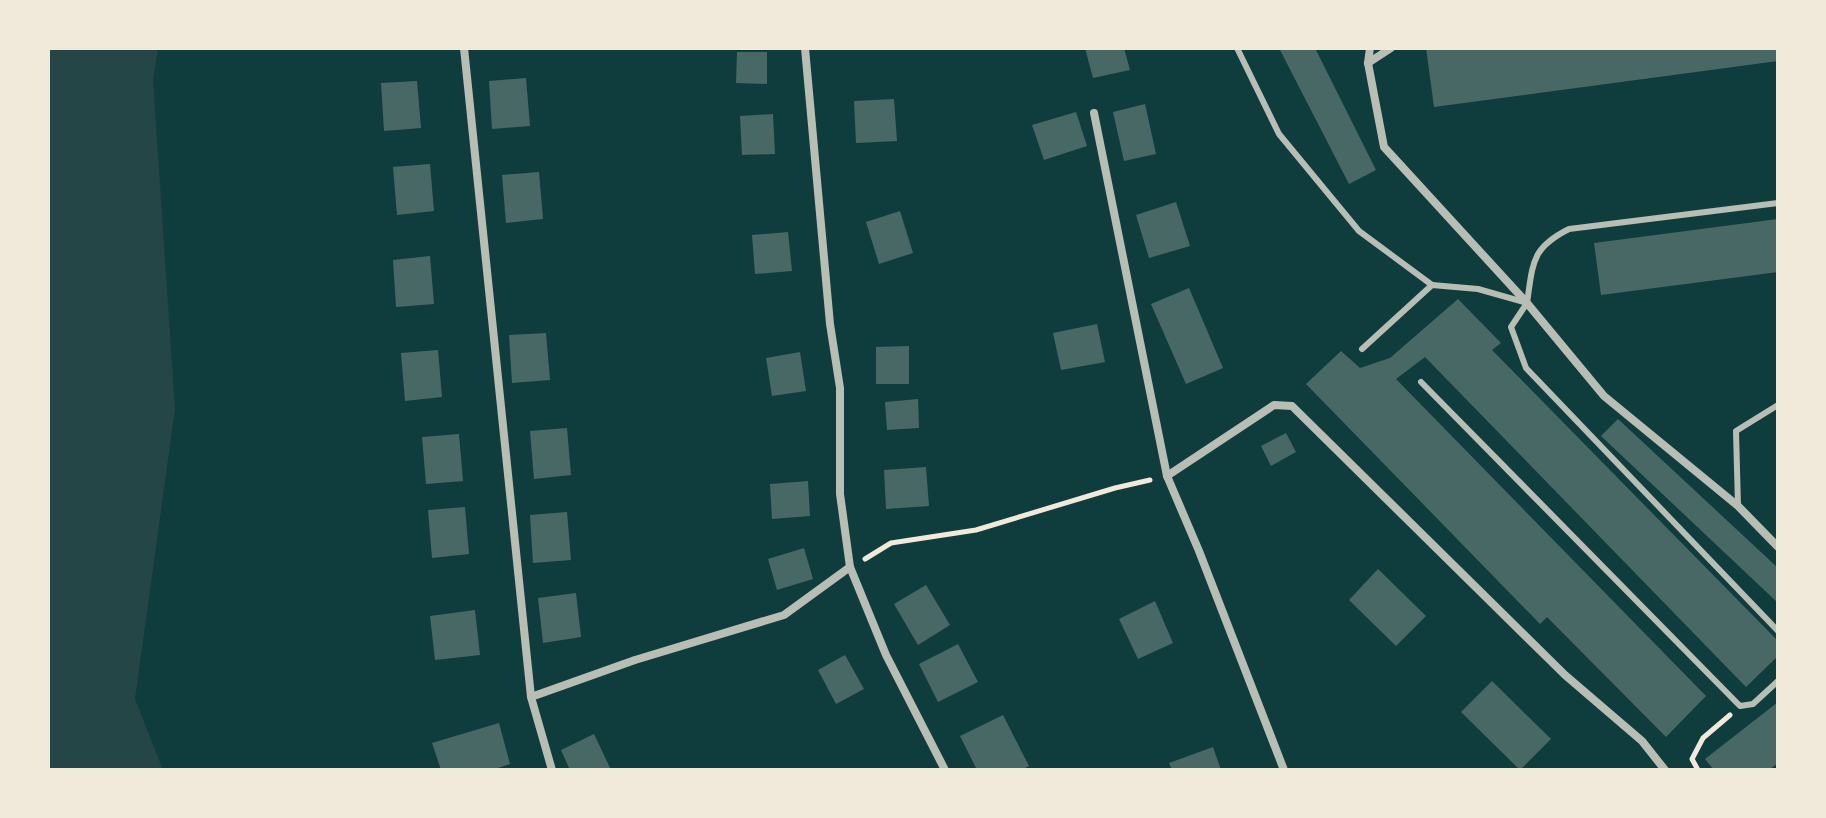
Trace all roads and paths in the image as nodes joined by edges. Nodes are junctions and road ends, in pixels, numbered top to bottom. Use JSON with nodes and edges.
{"nodes":[{"id":1,"x":464,"y":48,"type":"edge"},
{"id":2,"x":805,"y":48,"type":"edge"},
{"id":3,"x":1237,"y":48,"type":"edge"},
{"id":4,"x":1370,"y":48,"type":"edge"},
{"id":5,"x":1391,"y":48,"type":"edge"},
{"id":6,"x":1368,"y":63,"type":"junction"},
{"id":7,"x":1094,"y":113,"type":"dead end"},
{"id":8,"x":1778,"y":203,"type":"edge"},
{"id":9,"x":1432,"y":285,"type":"junction"},
{"id":10,"x":1527,"y":303,"type":"junction"},
{"id":11,"x":1362,"y":349,"type":"dead end"},
{"id":12,"x":1421,"y":382,"type":"dead end"},
{"id":13,"x":1778,"y":405,"type":"edge"},
{"id":14,"x":1167,"y":476,"type":"junction"},
{"id":15,"x":1738,"y":506,"type":"junction"},
{"id":16,"x":1778,"y":547,"type":"edge"},
{"id":17,"x":850,"y":567,"type":"junction"},
{"id":18,"x":1778,"y":631,"type":"edge"},
{"id":19,"x":1778,"y":681,"type":"edge"},
{"id":20,"x":531,"y":697,"type":"junction"},
{"id":21,"x":1740,"y":706,"type":"junction"},
{"id":22,"x":552,"y":770,"type":"edge"},
{"id":23,"x":945,"y":770,"type":"edge"},
{"id":24,"x":1284,"y":770,"type":"edge"},
{"id":25,"x":1665,"y":770,"type":"edge"},
{"id":26,"x":1698,"y":770,"type":"edge"}],
"edges":[{"from":1,"to":20,"type":"street"},
{"from":2,"to":17,"type":"street"},
{"from":3,"to":9,"type":"lane"},
{"from":4,"to":6,"type":"street"},
{"from":5,"to":6,"type":"street"},
{"from":6,"to":10,"type":"street"},
{"from":7,"to":14,"type":"street"},
{"from":8,"to":10,"type":"lane"},
{"from":9,"to":10,"type":"lane"},
{"from":9,"to":11,"type":"lane"},
{"from":10,"to":15,"type":"street"},
{"from":10,"to":18,"type":"lane"},
{"from":12,"to":21,"type":"lane"},
{"from":13,"to":15,"type":"lane"},
{"from":14,"to":17,"type":"path"},
{"from":14,"to":24,"type":"street"},
{"from":14,"to":25,"type":"street"},
{"from":15,"to":16,"type":"street"},
{"from":17,"to":20,"type":"street"},
{"from":17,"to":23,"type":"street"},
{"from":19,"to":21,"type":"lane"},
{"from":20,"to":22,"type":"street"},
{"from":21,"to":26,"type":"path"}]}
